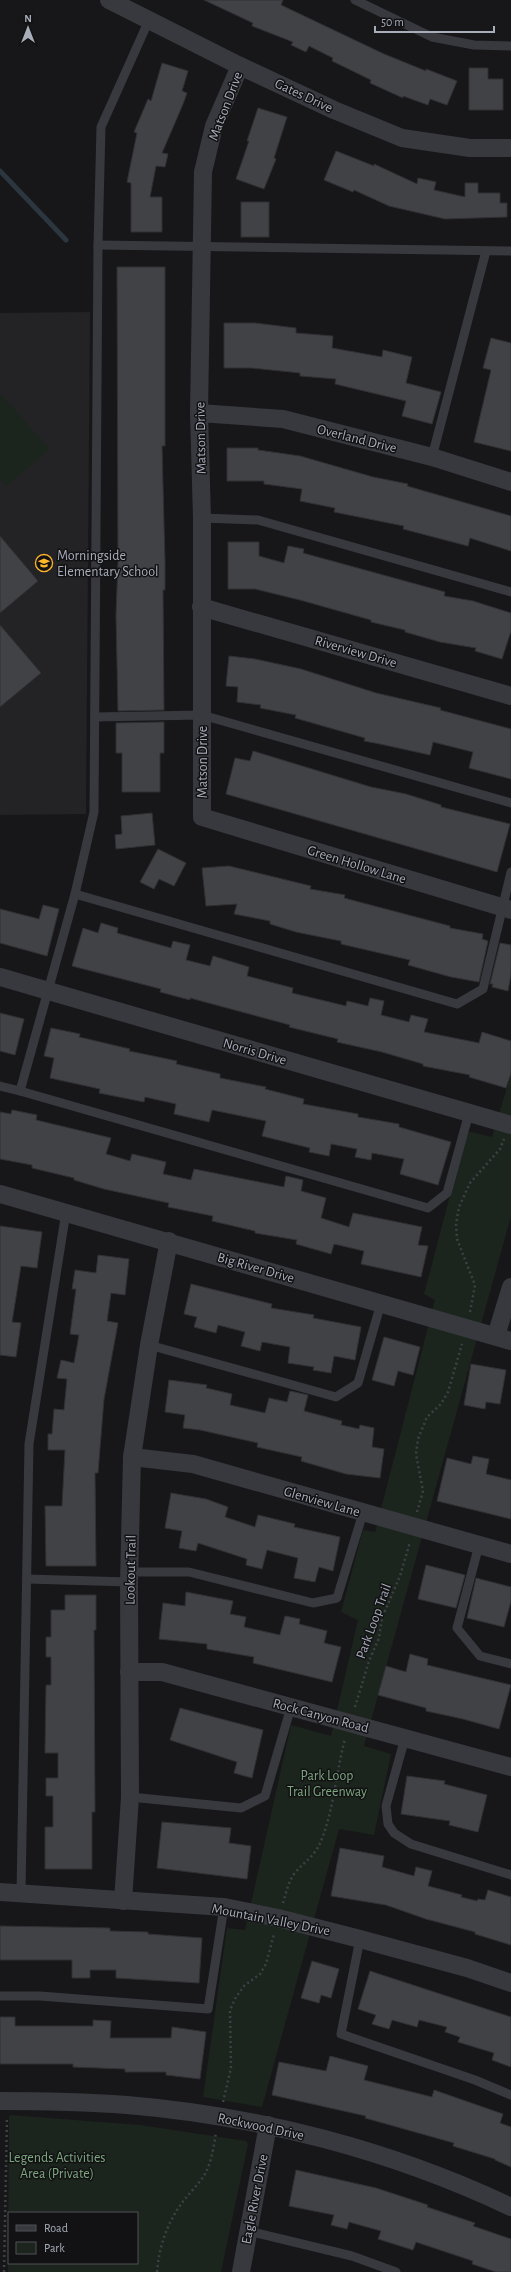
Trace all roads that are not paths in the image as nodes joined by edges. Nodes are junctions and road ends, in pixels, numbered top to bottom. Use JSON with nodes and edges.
{"nodes":[{"id":1,"x":109,"y":0,"type":"edge"},
{"id":2,"x":355,"y":0,"type":"edge"},
{"id":3,"x":149,"y":20,"type":"junction"},
{"id":4,"x":511,"y":46,"type":"edge"},
{"id":5,"x":240,"y":66,"type":"junction"},
{"id":6,"x":511,"y":148,"type":"edge"},
{"id":7,"x":98,"y":245,"type":"junction"},
{"id":8,"x":201,"y":245,"type":"junction"},
{"id":9,"x":486,"y":251,"type":"junction"},
{"id":10,"x":511,"y":251,"type":"edge"},
{"id":11,"x":199,"y":413,"type":"junction"},
{"id":12,"x":432,"y":457,"type":"junction"},
{"id":13,"x":511,"y":482,"type":"edge"},
{"id":14,"x":202,"y":518,"type":"junction"},
{"id":15,"x":511,"y":592,"type":"edge"},
{"id":16,"x":201,"y":607,"type":"junction"},
{"id":17,"x":511,"y":696,"type":"edge"},
{"id":18,"x":202,"y":715,"type":"junction"},
{"id":19,"x":95,"y":717,"type":"junction"},
{"id":20,"x":511,"y":803,"type":"edge"},
{"id":21,"x":202,"y":817,"type":"joint"},
{"id":22,"x":511,"y":872,"type":"edge"},
{"id":23,"x":75,"y":894,"type":"junction"},
{"id":24,"x":506,"y":909,"type":"edge"},
{"id":25,"x":0,"y":977,"type":"edge"},
{"id":26,"x":47,"y":991,"type":"junction"},
{"id":27,"x":0,"y":1086,"type":"edge"},
{"id":28,"x":20,"y":1091,"type":"junction"},
{"id":29,"x":469,"y":1113,"type":"junction"},
{"id":30,"x":508,"y":1130,"type":"edge"},
{"id":31,"x":0,"y":1194,"type":"edge"},
{"id":32,"x":66,"y":1212,"type":"junction"},
{"id":33,"x":169,"y":1242,"type":"junction"},
{"id":34,"x":511,"y":1287,"type":"edge"},
{"id":35,"x":381,"y":1303,"type":"junction"},
{"id":36,"x":504,"y":1338,"type":"edge"},
{"id":37,"x":149,"y":1345,"type":"junction"},
{"id":38,"x":132,"y":1457,"type":"junction"},
{"id":39,"x":362,"y":1513,"type":"junction"},
{"id":40,"x":479,"y":1545,"type":"junction"},
{"id":41,"x":511,"y":1554,"type":"edge"},
{"id":42,"x":129,"y":1577,"type":"junction"},
{"id":43,"x":27,"y":1579,"type":"junction"},
{"id":44,"x":511,"y":1664,"type":"edge"},
{"id":45,"x":129,"y":1672,"type":"junction"},
{"id":46,"x":291,"y":1707,"type":"junction"},
{"id":47,"x":405,"y":1738,"type":"junction"},
{"id":48,"x":511,"y":1767,"type":"edge"},
{"id":49,"x":130,"y":1797,"type":"junction"},
{"id":50,"x":511,"y":1875,"type":"edge"},
{"id":51,"x":0,"y":1892,"type":"edge"},
{"id":52,"x":21,"y":1892,"type":"junction"},
{"id":53,"x":123,"y":1901,"type":"junction"},
{"id":54,"x":224,"y":1907,"type":"junction"},
{"id":55,"x":360,"y":1938,"type":"junction"},
{"id":56,"x":511,"y":1983,"type":"edge"},
{"id":57,"x":0,"y":1996,"type":"edge"},
{"id":58,"x":511,"y":2095,"type":"edge"},
{"id":59,"x":5,"y":2107,"type":"edge"},
{"id":60,"x":268,"y":2125,"type":"junction"},
{"id":61,"x":511,"y":2207,"type":"edge"},
{"id":62,"x":248,"y":2231,"type":"junction"},
{"id":63,"x":241,"y":2272,"type":"edge"},
{"id":64,"x":396,"y":2272,"type":"edge"}],
"edges":[{"from":1,"to":3,"type":"street","name":"Gates Drive"},
{"from":2,"to":4,"type":"lane"},
{"from":3,"to":5,"type":"street","name":"Gates Drive"},
{"from":3,"to":7,"type":"lane"},
{"from":5,"to":6,"type":"street","name":"Gates Drive"},
{"from":5,"to":8,"type":"street","name":"Matson Drive"},
{"from":7,"to":8,"type":"lane"},
{"from":7,"to":19,"type":"lane"},
{"from":8,"to":9,"type":"lane"},
{"from":8,"to":11,"type":"street","name":"Matson Drive"},
{"from":9,"to":10,"type":"lane"},
{"from":9,"to":12,"type":"lane"},
{"from":11,"to":12,"type":"street","name":"Overland Drive"},
{"from":11,"to":14,"type":"street","name":"Matson Drive"},
{"from":12,"to":13,"type":"street","name":"Overland Drive"},
{"from":14,"to":15,"type":"lane"},
{"from":14,"to":16,"type":"street","name":"Matson Drive"},
{"from":16,"to":17,"type":"street","name":"Riverview Drive"},
{"from":16,"to":18,"type":"street","name":"Matson Drive"},
{"from":18,"to":19,"type":"lane"},
{"from":18,"to":20,"type":"lane"},
{"from":18,"to":21,"type":"street","name":"Matson Drive"},
{"from":19,"to":23,"type":"lane"},
{"from":21,"to":24,"type":"street","name":"Green Hollow Lane"},
{"from":22,"to":24,"type":"lane"},
{"from":23,"to":24,"type":"lane"},
{"from":23,"to":26,"type":"lane"},
{"from":25,"to":26,"type":"street","name":"Norris Drive"},
{"from":26,"to":28,"type":"lane"},
{"from":26,"to":29,"type":"street","name":"Norris Drive"},
{"from":27,"to":28,"type":"lane"},
{"from":28,"to":29,"type":"lane"},
{"from":29,"to":30,"type":"street","name":"Norris Drive"},
{"from":31,"to":32,"type":"street","name":"Big River Drive"},
{"from":32,"to":33,"type":"street","name":"Big River Drive"},
{"from":32,"to":43,"type":"lane"},
{"from":33,"to":35,"type":"street","name":"Big River Drive"},
{"from":33,"to":37,"type":"street","name":"Lookout Trail"},
{"from":34,"to":36,"type":"street"},
{"from":35,"to":36,"type":"street","name":"Big River Drive"},
{"from":35,"to":37,"type":"lane"},
{"from":37,"to":38,"type":"street","name":"Lookout Trail"},
{"from":38,"to":39,"type":"street","name":"Glenview Lane"},
{"from":38,"to":42,"type":"street","name":"Lookout Trail"},
{"from":39,"to":40,"type":"street","name":"Glenview Lane"},
{"from":39,"to":42,"type":"lane"},
{"from":40,"to":41,"type":"street","name":"Glenview Lane"},
{"from":40,"to":44,"type":"lane"},
{"from":42,"to":43,"type":"lane"},
{"from":42,"to":45,"type":"street","name":"Lookout Trail"},
{"from":43,"to":52,"type":"lane"},
{"from":45,"to":46,"type":"street","name":"Rock Canyon Road"},
{"from":45,"to":49,"type":"street","name":"Lookout Trail"},
{"from":46,"to":47,"type":"street","name":"Rock Canyon Road"},
{"from":46,"to":49,"type":"lane"},
{"from":47,"to":48,"type":"street","name":"Rock Canyon Road"},
{"from":47,"to":50,"type":"lane"},
{"from":49,"to":53,"type":"street","name":"Lookout Trail"},
{"from":51,"to":52,"type":"street","name":"Mountain Valley Drive"},
{"from":52,"to":53,"type":"street","name":"Mountain Valley Drive"},
{"from":53,"to":54,"type":"street","name":"Mountain Valley Drive"},
{"from":54,"to":55,"type":"street","name":"Mountain Valley Drive"},
{"from":54,"to":57,"type":"lane"},
{"from":55,"to":56,"type":"street","name":"Mountain Valley Drive"},
{"from":55,"to":58,"type":"lane"},
{"from":59,"to":60,"type":"street","name":"Rockwood Drive"},
{"from":60,"to":61,"type":"street","name":"Rockwood Drive"},
{"from":60,"to":62,"type":"street","name":"Eagle River Drive"},
{"from":62,"to":63,"type":"street","name":"Eagle River Drive"},
{"from":62,"to":64,"type":"lane"}]}
